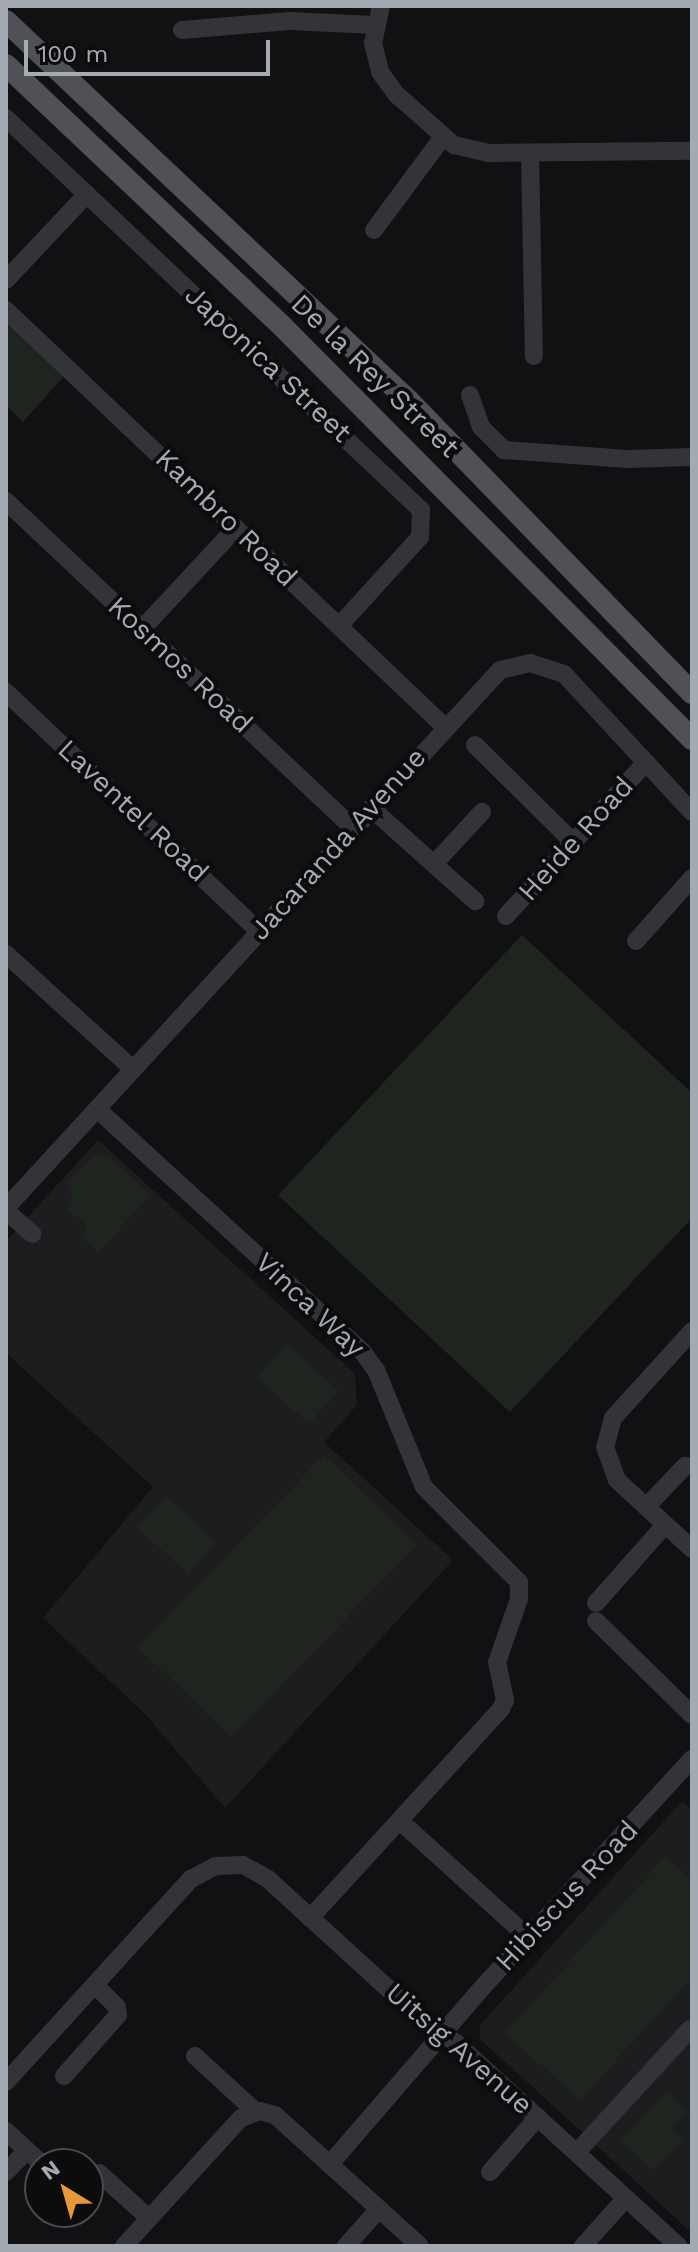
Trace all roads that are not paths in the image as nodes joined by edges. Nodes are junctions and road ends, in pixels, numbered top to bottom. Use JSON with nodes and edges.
{"nodes":[{"id":1,"x":381,"y":6,"type":"edge"},
{"id":2,"x":6,"y":21,"type":"edge"},
{"id":3,"x":374,"y":25,"type":"junction"},
{"id":4,"x":182,"y":30,"type":"dead end"},
{"id":5,"x":6,"y":65,"type":"edge"},
{"id":6,"x":6,"y":118,"type":"edge"},
{"id":7,"x":442,"y":138,"type":"junction"},
{"id":8,"x":692,"y":151,"type":"edge"},
{"id":9,"x":530,"y":153,"type":"junction"},
{"id":10,"x":87,"y":194,"type":"junction"},
{"id":11,"x":374,"y":230,"type":"dead end"},
{"id":12,"x":6,"y":280,"type":"edge"},
{"id":13,"x":6,"y":310,"type":"edge"},
{"id":14,"x":534,"y":356,"type":"dead end"},
{"id":15,"x":470,"y":395,"type":"dead end"},
{"id":16,"x":692,"y":457,"type":"edge"},
{"id":17,"x":9,"y":511,"type":"edge"},
{"id":18,"x":236,"y":528,"type":"junction"},
{"id":19,"x":339,"y":626,"type":"junction"},
{"id":20,"x":142,"y":629,"type":"junction"},
{"id":21,"x":6,"y":692,"type":"edge"},
{"id":22,"x":692,"y":693,"type":"edge"},
{"id":23,"x":445,"y":727,"type":"junction"},
{"id":24,"x":692,"y":739,"type":"edge"},
{"id":25,"x":475,"y":745,"type":"dead end"},
{"id":26,"x":646,"y":762,"type":"junction"},
{"id":27,"x":371,"y":808,"type":"junction"},
{"id":28,"x":482,"y":812,"type":"dead end"},
{"id":29,"x":692,"y":812,"type":"edge"},
{"id":30,"x":353,"y":828,"type":"junction"},
{"id":31,"x":573,"y":842,"type":"junction"},
{"id":32,"x":434,"y":864,"type":"junction"},
{"id":33,"x":692,"y":878,"type":"edge"},
{"id":34,"x":475,"y":901,"type":"dead end"},
{"id":35,"x":506,"y":916,"type":"dead end"},
{"id":36,"x":259,"y":931,"type":"junction"},
{"id":37,"x":636,"y":941,"type":"dead end"},
{"id":38,"x":6,"y":954,"type":"edge"},
{"id":39,"x":133,"y":1069,"type":"junction"},
{"id":40,"x":97,"y":1109,"type":"junction"},
{"id":41,"x":7,"y":1206,"type":"edge"},
{"id":42,"x":32,"y":1234,"type":"dead end"},
{"id":43,"x":692,"y":1332,"type":"edge"},
{"id":44,"x":685,"y":1466,"type":"dead end"},
{"id":45,"x":646,"y":1507,"type":"junction"},
{"id":46,"x":665,"y":1525,"type":"junction"},
{"id":47,"x":692,"y":1549,"type":"edge"},
{"id":48,"x":692,"y":1715,"type":"edge"},
{"id":49,"x":692,"y":1759,"type":"edge"},
{"id":50,"x":400,"y":1821,"type":"junction"},
{"id":51,"x":310,"y":1918,"type":"junction"},
{"id":52,"x":528,"y":1937,"type":"junction"},
{"id":53,"x":95,"y":1985,"type":"junction"},
{"id":54,"x":690,"y":2029,"type":"dead end"},
{"id":55,"x":443,"y":2035,"type":"junction"},
{"id":56,"x":195,"y":2056,"type":"dead end"},
{"id":57,"x":64,"y":2076,"type":"dead end"},
{"id":58,"x":6,"y":2082,"type":"edge"},
{"id":59,"x":249,"y":2115,"type":"junction"},
{"id":60,"x":538,"y":2117,"type":"junction"},
{"id":61,"x":6,"y":2131,"type":"edge"},
{"id":62,"x":25,"y":2148,"type":"edge"},
{"id":63,"x":577,"y":2152,"type":"junction"},
{"id":64,"x":24,"y":2153,"type":"edge"},
{"id":65,"x":330,"y":2164,"type":"junction"},
{"id":66,"x":6,"y":2172,"type":"edge"},
{"id":67,"x":490,"y":2172,"type":"dead end"},
{"id":68,"x":104,"y":2178,"type":"edge"},
{"id":69,"x":626,"y":2198,"type":"junction"},
{"id":70,"x":379,"y":2209,"type":"junction"},
{"id":71,"x":149,"y":2218,"type":"junction"},
{"id":72,"x":124,"y":2246,"type":"edge"},
{"id":73,"x":346,"y":2246,"type":"edge"},
{"id":74,"x":420,"y":2246,"type":"edge"},
{"id":75,"x":583,"y":2246,"type":"edge"},
{"id":76,"x":678,"y":2246,"type":"edge"}],
"edges":[{"from":1,"to":3,"type":"street"},
{"from":2,"to":22,"type":"main road","name":"De la Rey Street"},
{"from":3,"to":4,"type":"street"},
{"from":3,"to":7,"type":"street"},
{"from":5,"to":24,"type":"main road","name":"De la Rey Street"},
{"from":6,"to":10,"type":"street","name":"Japonica Street"},
{"from":7,"to":9,"type":"street"},
{"from":7,"to":11,"type":"street"},
{"from":8,"to":9,"type":"street"},
{"from":9,"to":14,"type":"street"},
{"from":10,"to":12,"type":"street"},
{"from":10,"to":19,"type":"street","name":"Japonica Street"},
{"from":13,"to":18,"type":"street","name":"Kambro Road"},
{"from":15,"to":16,"type":"street"},
{"from":17,"to":20,"type":"street","name":"Kosmos Road"},
{"from":18,"to":19,"type":"street","name":"Kambro Road"},
{"from":18,"to":20,"type":"street"},
{"from":19,"to":23,"type":"street","name":"Kambro Road"},
{"from":20,"to":30,"type":"street","name":"Kosmos Road"},
{"from":21,"to":36,"type":"street","name":"Laventel Road"},
{"from":23,"to":26,"type":"street","name":"Jacaranda Avenue"},
{"from":23,"to":27,"type":"street","name":"Jacaranda Avenue"},
{"from":25,"to":31,"type":"street"},
{"from":26,"to":29,"type":"street","name":"Jacaranda Avenue"},
{"from":26,"to":31,"type":"street","name":"Heide Road"},
{"from":27,"to":30,"type":"street","name":"Jacaranda Avenue"},
{"from":27,"to":32,"type":"street"},
{"from":28,"to":32,"type":"street"},
{"from":30,"to":36,"type":"street","name":"Jacaranda Avenue"},
{"from":31,"to":35,"type":"street","name":"Heide Road"},
{"from":32,"to":34,"type":"street"},
{"from":33,"to":37,"type":"street"},
{"from":36,"to":39,"type":"street","name":"Jacaranda Avenue"},
{"from":38,"to":39,"type":"street"},
{"from":39,"to":40,"type":"street","name":"Jacaranda Avenue"},
{"from":40,"to":41,"type":"street","name":"Jacaranda Avenue"},
{"from":40,"to":50,"type":"street","name":"Vinca Way"},
{"from":41,"to":42,"type":"street"},
{"from":43,"to":45,"type":"street"},
{"from":44,"to":45,"type":"street"},
{"from":45,"to":46,"type":"street"},
{"from":46,"to":47,"type":"street"},
{"from":46,"to":48,"type":"street"},
{"from":49,"to":52,"type":"street","name":"Hibiscus Road"},
{"from":50,"to":51,"type":"street","name":"Vinca Way"},
{"from":50,"to":52,"type":"street"},
{"from":51,"to":53,"type":"street","name":"Uitsig Avenue"},
{"from":51,"to":55,"type":"street","name":"Uitsig Avenue"},
{"from":52,"to":55,"type":"street","name":"Hibiscus Road"},
{"from":53,"to":57,"type":"street"},
{"from":53,"to":58,"type":"street"},
{"from":54,"to":63,"type":"street"},
{"from":55,"to":60,"type":"street","name":"Uitsig Avenue"},
{"from":55,"to":65,"type":"street","name":"Hibiscus Road"},
{"from":56,"to":59,"type":"street"},
{"from":59,"to":65,"type":"street"},
{"from":59,"to":71,"type":"street"},
{"from":60,"to":63,"type":"street","name":"Uitsig Avenue"},
{"from":60,"to":67,"type":"street"},
{"from":61,"to":62,"type":"street"},
{"from":63,"to":69,"type":"street","name":"Uitsig Avenue"},
{"from":64,"to":66,"type":"street"},
{"from":65,"to":70,"type":"street"},
{"from":68,"to":71,"type":"street"},
{"from":69,"to":75,"type":"street"},
{"from":69,"to":76,"type":"street","name":"Uitsig Avenue"},
{"from":70,"to":73,"type":"street"},
{"from":70,"to":74,"type":"street"},
{"from":71,"to":72,"type":"street"}]}
